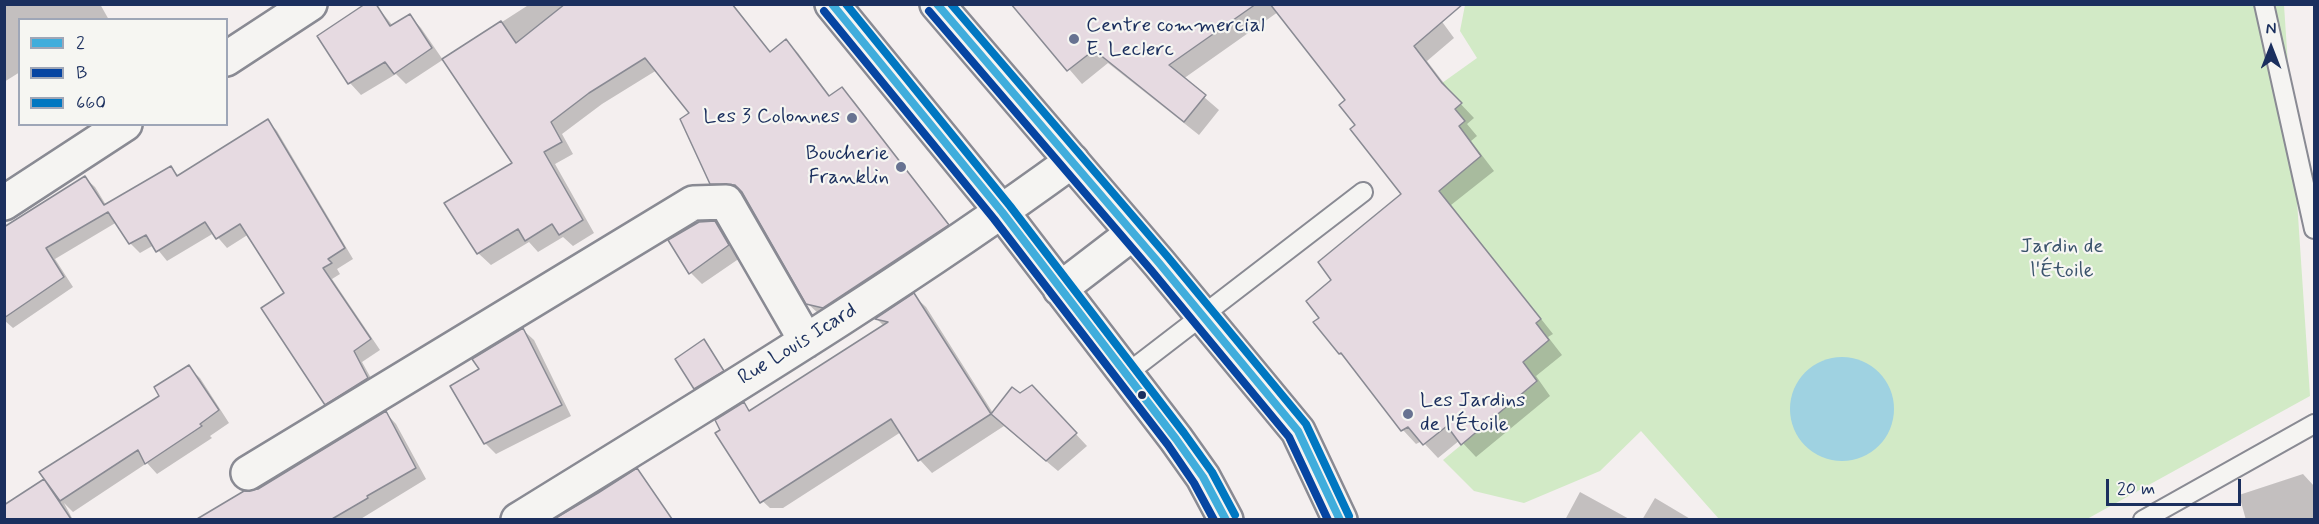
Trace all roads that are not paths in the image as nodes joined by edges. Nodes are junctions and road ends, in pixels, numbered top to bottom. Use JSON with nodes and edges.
{"nodes":[{"id":1,"x":310,"y":4,"type":"edge"},
{"id":2,"x":832,"y":4,"type":"edge"},
{"id":3,"x":937,"y":4,"type":"edge"},
{"id":4,"x":2264,"y":4,"type":"edge"},
{"id":5,"x":228,"y":58,"type":"edge"},
{"id":6,"x":122,"y":126,"type":"edge"},
{"id":7,"x":1072,"y":161,"type":"junction"},
{"id":8,"x":1363,"y":192,"type":"dead end"},
{"id":9,"x":4,"y":203,"type":"edge"},
{"id":10,"x":1002,"y":212,"type":"junction"},
{"id":11,"x":2314,"y":229,"type":"edge"},
{"id":12,"x":1133,"y":233,"type":"junction"},
{"id":13,"x":1060,"y":289,"type":"junction"},
{"id":14,"x":1201,"y":316,"type":"junction"},
{"id":15,"x":806,"y":341,"type":"junction"},
{"id":16,"x":1125,"y":375,"type":"junction"},
{"id":17,"x":2314,"y":424,"type":"edge"},
{"id":18,"x":248,"y":473,"type":"dead end"},
{"id":19,"x":518,"y":519,"type":"edge"},
{"id":20,"x":1226,"y":519,"type":"edge"},
{"id":21,"x":1340,"y":519,"type":"edge"},
{"id":22,"x":2143,"y":519,"type":"edge"}],
"edges":[{"from":1,"to":5,"type":"street"},
{"from":2,"to":10,"type":"street"},
{"from":3,"to":7,"type":"street"},
{"from":4,"to":11,"type":"lane"},
{"from":6,"to":9,"type":"street"},
{"from":7,"to":10,"type":"street","name":"Rue Louis Icard"},
{"from":7,"to":12,"type":"street"},
{"from":8,"to":14,"type":"lane"},
{"from":10,"to":13,"type":"street"},
{"from":10,"to":15,"type":"street","name":"Rue Louis Icard"},
{"from":12,"to":13,"type":"street"},
{"from":12,"to":14,"type":"street"},
{"from":13,"to":16,"type":"street"},
{"from":14,"to":16,"type":"lane"},
{"from":14,"to":21,"type":"street"},
{"from":15,"to":18,"type":"street"},
{"from":15,"to":19,"type":"street","name":"Rue Louis Icard"},
{"from":16,"to":20,"type":"street"},
{"from":17,"to":22,"type":"lane"}]}
